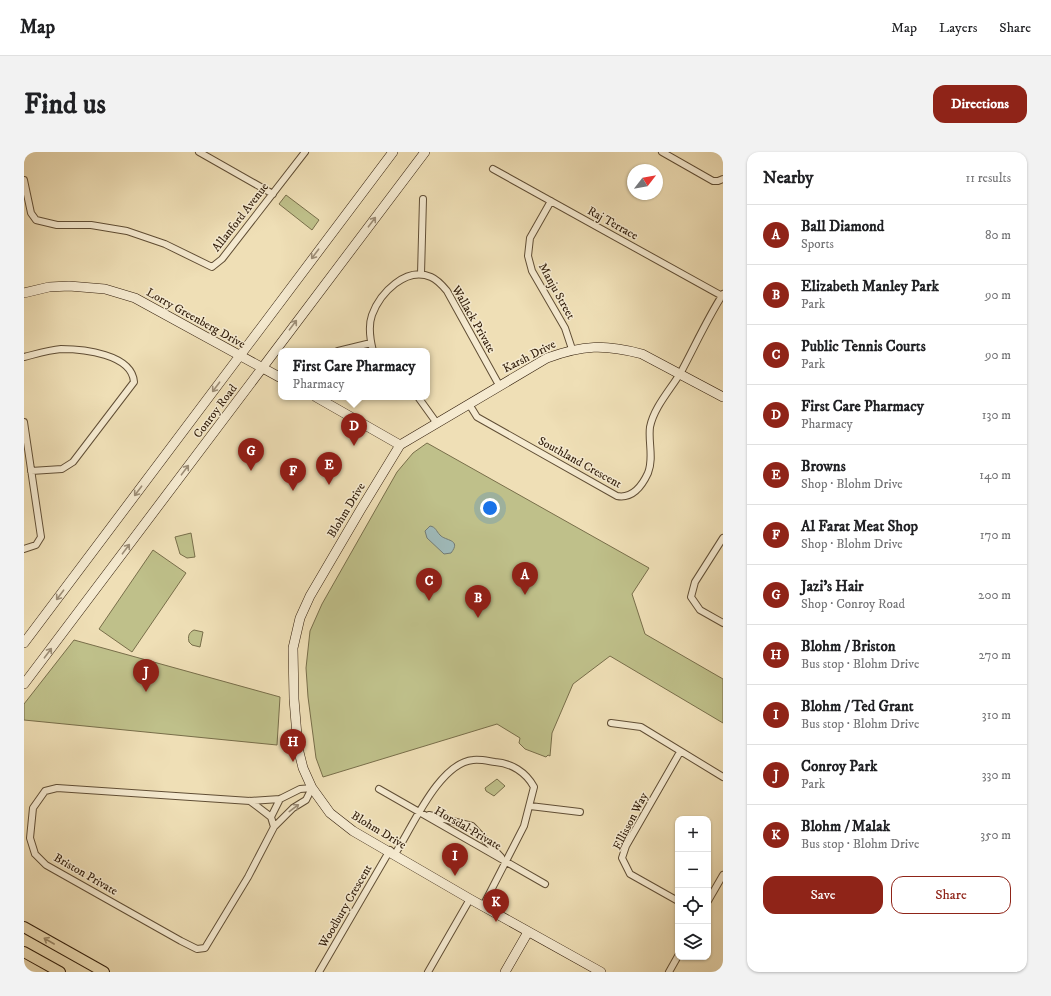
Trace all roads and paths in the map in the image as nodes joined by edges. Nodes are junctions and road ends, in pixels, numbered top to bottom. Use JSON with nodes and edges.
{"nodes":[{"id":1,"x":198,"y":152,"type":"edge"},
{"id":2,"x":305,"y":152,"type":"edge"},
{"id":3,"x":393,"y":152,"type":"edge"},
{"id":4,"x":425,"y":152,"type":"edge"},
{"id":5,"x":662,"y":152,"type":"edge"},
{"id":6,"x":493,"y":168,"type":"dead end"},
{"id":7,"x":723,"y":179,"type":"edge"},
{"id":8,"x":24,"y":180,"type":"edge"},
{"id":9,"x":273,"y":194,"type":"junction"},
{"id":10,"x":424,"y":199,"type":"dead end"},
{"id":11,"x":551,"y":202,"type":"junction"},
{"id":12,"x":421,"y":274,"type":"junction"},
{"id":13,"x":24,"y":293,"type":"edge"},
{"id":14,"x":722,"y":295,"type":"edge"},
{"id":15,"x":371,"y":344,"type":"junction"},
{"id":16,"x":352,"y":348,"type":"edge"},
{"id":17,"x":372,"y":348,"type":"edge"},
{"id":18,"x":572,"y":349,"type":"junction"},
{"id":19,"x":239,"y":356,"type":"junction"},
{"id":20,"x":24,"y":357,"type":"edge"},
{"id":21,"x":262,"y":368,"type":"junction"},
{"id":22,"x":680,"y":373,"type":"junction"},
{"id":23,"x":278,"y":376,"type":"edge"},
{"id":24,"x":499,"y":385,"type":"junction"},
{"id":25,"x":723,"y":397,"type":"edge"},
{"id":26,"x":321,"y":400,"type":"edge"},
{"id":27,"x":420,"y":400,"type":"edge"},
{"id":28,"x":469,"y":404,"type":"junction"},
{"id":29,"x":24,"y":422,"type":"edge"},
{"id":30,"x":436,"y":422,"type":"junction"},
{"id":31,"x":400,"y":445,"type":"junction"},
{"id":32,"x":31,"y":472,"type":"junction"},
{"id":33,"x":723,"y":538,"type":"edge"},
{"id":34,"x":24,"y":549,"type":"edge"},
{"id":35,"x":723,"y":623,"type":"edge"},
{"id":36,"x":24,"y":643,"type":"edge"},
{"id":37,"x":24,"y":684,"type":"edge"},
{"id":38,"x":611,"y":723,"type":"dead end"},
{"id":39,"x":680,"y":752,"type":"junction"},
{"id":40,"x":723,"y":777,"type":"edge"},
{"id":41,"x":312,"y":788,"type":"junction"},
{"id":42,"x":379,"y":789,"type":"dead end"},
{"id":43,"x":280,"y":799,"type":"junction"},
{"id":44,"x":250,"y":801,"type":"junction"},
{"id":45,"x":530,"y":806,"type":"junction"},
{"id":46,"x":580,"y":812,"type":"dead end"},
{"id":47,"x":420,"y":813,"type":"junction"},
{"id":48,"x":271,"y":817,"type":"junction"},
{"id":49,"x":274,"y":827,"type":"junction"},
{"id":50,"x":393,"y":852,"type":"junction"},
{"id":51,"x":505,"y":862,"type":"junction"},
{"id":52,"x":723,"y":875,"type":"edge"},
{"id":53,"x":545,"y":884,"type":"dead end"},
{"id":54,"x":711,"y":895,"type":"edge"},
{"id":55,"x":470,"y":899,"type":"junction"},
{"id":56,"x":675,"y":899,"type":"edge"},
{"id":57,"x":483,"y":906,"type":"junction"},
{"id":58,"x":24,"y":927,"type":"edge"},
{"id":59,"x":528,"y":932,"type":"junction"},
{"id":60,"x":24,"y":952,"type":"edge"},
{"id":61,"x":676,"y":960,"type":"edge"},
{"id":62,"x":60,"y":972,"type":"edge"},
{"id":63,"x":104,"y":972,"type":"edge"},
{"id":64,"x":319,"y":972,"type":"edge"},
{"id":65,"x":428,"y":972,"type":"edge"},
{"id":66,"x":505,"y":972,"type":"edge"},
{"id":67,"x":601,"y":972,"type":"edge"},
{"id":68,"x":669,"y":972,"type":"edge"}],
"edges":[{"from":1,"to":9,"type":"street"},
{"from":2,"to":9,"type":"street","name":"Allanford Avenue"},
{"from":3,"to":19,"type":"street","name":"Conroy Road","one_way":true},
{"from":21,"to":4,"type":"street","name":"Conroy Road","one_way":true},
{"from":5,"to":7,"type":"street"},
{"from":6,"to":11,"type":"street","name":"Raj Terrace"},
{"from":8,"to":9,"type":"street","name":"Allanford Avenue"},
{"from":10,"to":12,"type":"street"},
{"from":11,"to":14,"type":"street","name":"Raj Terrace"},
{"from":11,"to":18,"type":"street","name":"Manju Street"},
{"from":12,"to":15,"type":"street"},
{"from":12,"to":24,"type":"street","name":"Wallack Private"},
{"from":13,"to":19,"type":"street","name":"Lorry Greenberg Drive"},
{"from":14,"to":22,"type":"street"},
{"from":15,"to":16,"type":"street"},
{"from":15,"to":17,"type":"street"},
{"from":18,"to":22,"type":"street","name":"Karsh Drive"},
{"from":18,"to":24,"type":"street","name":"Karsh Drive"},
{"from":19,"to":21,"type":"street","name":"Lorry Greenberg Drive"},
{"from":19,"to":36,"type":"street","name":"Conroy Road","one_way":true},
{"from":20,"to":32,"type":"street"},
{"from":21,"to":23,"type":"street","name":"Lorry Greenberg Drive"},
{"from":37,"to":21,"type":"street","name":"Conroy Road","one_way":true},
{"from":22,"to":25,"type":"street","name":"Karsh Drive"},
{"from":22,"to":28,"type":"street","name":"Southland Crescent"},
{"from":24,"to":28,"type":"street","name":"Karsh Drive"},
{"from":26,"to":31,"type":"street"},
{"from":27,"to":30,"type":"street"},
{"from":28,"to":30,"type":"street","name":"Karsh Drive"},
{"from":29,"to":32,"type":"street"},
{"from":30,"to":31,"type":"street","name":"Karsh Drive"},
{"from":31,"to":41,"type":"street","name":"Blohm Drive"},
{"from":32,"to":34,"type":"street"},
{"from":33,"to":35,"type":"street"},
{"from":38,"to":39,"type":"street"},
{"from":39,"to":40,"type":"street"},
{"from":39,"to":56,"type":"street","name":"Ellisson Way"},
{"from":41,"to":43,"type":"street","name":"Briston Private"},
{"from":49,"to":41,"type":"street","name":"Briston Private","one_way":true},
{"from":41,"to":50,"type":"street","name":"Blohm Drive"},
{"from":42,"to":47,"type":"street","name":"Horsdal Private"},
{"from":43,"to":44,"type":"street","name":"Briston Private"},
{"from":43,"to":48,"type":"street"},
{"from":44,"to":48,"type":"street"},
{"from":44,"to":49,"type":"street","name":"Briston Private"},
{"from":45,"to":46,"type":"street"},
{"from":45,"to":47,"type":"street","name":"Woodbury Crescent"},
{"from":45,"to":51,"type":"street"},
{"from":47,"to":50,"type":"street","name":"Woodbury Crescent"},
{"from":47,"to":51,"type":"street","name":"Horsdal Private"},
{"from":47,"to":51,"type":"street","name":"Horsdal Private"},
{"from":48,"to":49,"type":"street"},
{"from":50,"to":55,"type":"street","name":"Blohm Drive"},
{"from":50,"to":64,"type":"street","name":"Woodbury Crescent"},
{"from":51,"to":53,"type":"street","name":"Horsdal Private"},
{"from":51,"to":57,"type":"street"},
{"from":52,"to":54,"type":"street"},
{"from":55,"to":57,"type":"street","name":"Blohm Drive"},
{"from":55,"to":65,"type":"street"},
{"from":57,"to":59,"type":"street","name":"Blohm Drive"},
{"from":63,"to":58,"type":"main road","one_way":true},
{"from":59,"to":66,"type":"street"},
{"from":59,"to":67,"type":"street","name":"Blohm Drive"},
{"from":60,"to":62,"type":"main road"},
{"from":61,"to":68,"type":"street"}]}
